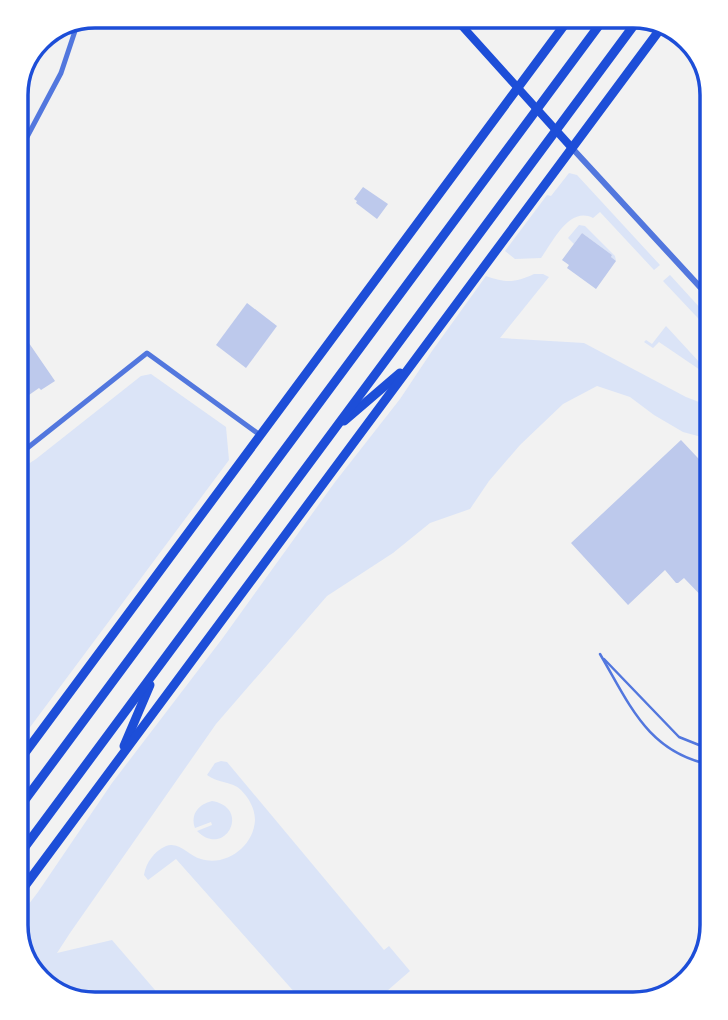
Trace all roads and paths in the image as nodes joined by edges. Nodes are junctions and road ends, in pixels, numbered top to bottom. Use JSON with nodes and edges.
{"nodes":[{"id":1,"x":464,"y":28,"type":"edge"},
{"id":2,"x":562,"y":28,"type":"edge"},
{"id":3,"x":597,"y":28,"type":"edge"},
{"id":4,"x":632,"y":28,"type":"edge"},
{"id":5,"x":75,"y":32,"type":"edge"},
{"id":6,"x":657,"y":33,"type":"edge"},
{"id":7,"x":518,"y":87,"type":"junction"},
{"id":8,"x":537,"y":108,"type":"junction"},
{"id":9,"x":556,"y":130,"type":"junction"},
{"id":10,"x":28,"y":134,"type":"edge"},
{"id":11,"x":572,"y":148,"type":"junction"},
{"id":12,"x":700,"y":287,"type":"edge"},
{"id":13,"x":412,"y":363,"type":"junction"},
{"id":14,"x":332,"y":432,"type":"junction"},
{"id":15,"x":260,"y":435,"type":"junction"},
{"id":16,"x":28,"y":447,"type":"edge"},
{"id":17,"x":156,"y":670,"type":"junction"},
{"id":18,"x":700,"y":745,"type":"edge"},
{"id":19,"x":28,"y":749,"type":"edge"},
{"id":20,"x":117,"y":761,"type":"junction"},
{"id":21,"x":700,"y":763,"type":"edge"},
{"id":22,"x":28,"y":794,"type":"edge"},
{"id":23,"x":28,"y":843,"type":"edge"},
{"id":24,"x":28,"y":882,"type":"edge"}],
"edges":[{"from":1,"to":7,"type":"main road"},
{"from":2,"to":7,"type":"highway"},
{"from":3,"to":8,"type":"highway"},
{"from":4,"to":9,"type":"highway"},
{"from":5,"to":10,"type":"street"},
{"from":6,"to":11,"type":"highway"},
{"from":7,"to":8,"type":"main road"},
{"from":7,"to":15,"type":"highway"},
{"from":8,"to":9,"type":"main road"},
{"from":8,"to":22,"type":"highway"},
{"from":9,"to":11,"type":"main road"},
{"from":9,"to":14,"type":"highway"},
{"from":11,"to":12,"type":"street"},
{"from":11,"to":13,"type":"highway"},
{"from":13,"to":14,"type":"highway"},
{"from":13,"to":20,"type":"highway"},
{"from":14,"to":17,"type":"highway"},
{"from":15,"to":16,"type":"street"},
{"from":15,"to":19,"type":"highway"},
{"from":17,"to":20,"type":"highway"},
{"from":17,"to":23,"type":"highway"},
{"from":18,"to":21,"type":"lane"},
{"from":20,"to":24,"type":"highway"}]}
